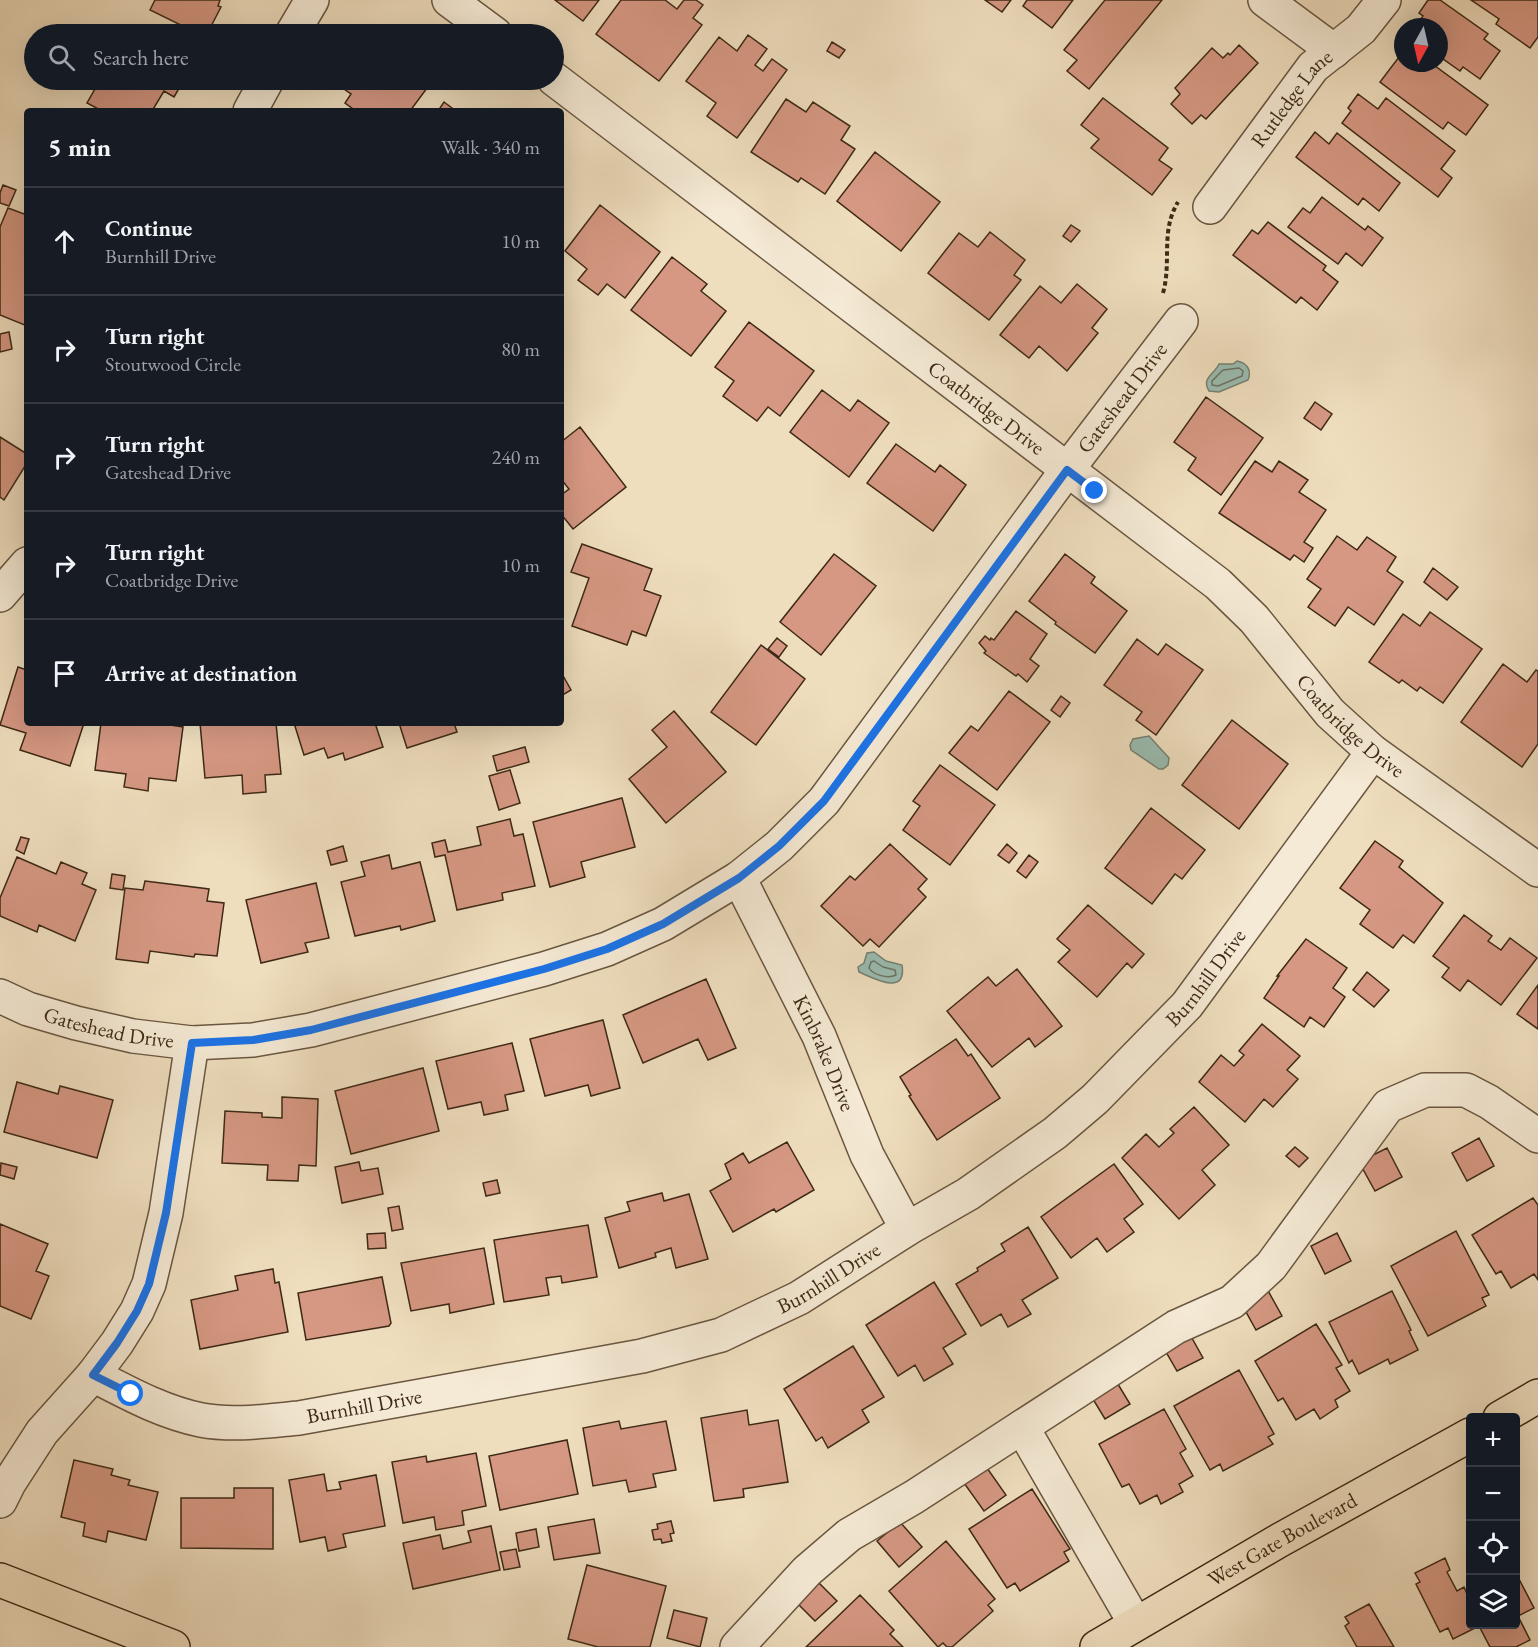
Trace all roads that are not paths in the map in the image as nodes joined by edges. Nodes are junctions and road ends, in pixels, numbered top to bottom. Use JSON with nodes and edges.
{"nodes":[{"id":1,"x":312,"y":0,"type":"edge"},
{"id":2,"x":449,"y":0,"type":"edge"},
{"id":3,"x":1265,"y":0,"type":"edge"},
{"id":4,"x":1384,"y":0,"type":"edge"},
{"id":5,"x":298,"y":24,"type":"edge"},
{"id":6,"x":481,"y":24,"type":"edge"},
{"id":7,"x":1334,"y":51,"type":"junction"},
{"id":8,"x":564,"y":87,"type":"edge"},
{"id":9,"x":261,"y":90,"type":"edge"},
{"id":10,"x":251,"y":108,"type":"edge"},
{"id":11,"x":1196,"y":202,"type":"road end"},
{"id":12,"x":1170,"y":310,"type":"road end"},
{"id":13,"x":1067,"y":470,"type":"junction"},
{"id":14,"x":1373,"y":752,"type":"junction"},
{"id":15,"x":1538,"y":870,"type":"edge"},
{"id":16,"x":739,"y":878,"type":"junction"},
{"id":17,"x":0,"y":996,"type":"edge"},
{"id":18,"x":192,"y":1043,"type":"junction"},
{"id":19,"x":1538,"y":1136,"type":"edge"},
{"id":20,"x":907,"y":1229,"type":"junction"},
{"id":21,"x":93,"y":1375,"type":"junction"},
{"id":22,"x":1538,"y":1396,"type":"edge"},
{"id":23,"x":1509,"y":1413,"type":"edge"},
{"id":24,"x":1022,"y":1427,"type":"junction"},
{"id":25,"x":1466,"y":1436,"type":"edge"},
{"id":26,"x":0,"y":1501,"type":"edge"},
{"id":27,"x":0,"y":1580,"type":"edge"},
{"id":28,"x":1134,"y":1623,"type":"junction"},
{"id":29,"x":173,"y":1647,"type":"edge"},
{"id":30,"x":737,"y":1647,"type":"edge"},
{"id":31,"x":1097,"y":1647,"type":"edge"}],
"edges":[{"from":1,"to":5,"type":"street"},
{"from":2,"to":6,"type":"street"},
{"from":3,"to":7,"type":"street"},
{"from":4,"to":7,"type":"street","name":"Rutledge Lane"},
{"from":7,"to":11,"type":"street","name":"Rutledge Lane"},
{"from":8,"to":13,"type":"street","name":"Coatbridge Drive"},
{"from":9,"to":10,"type":"street"},
{"from":12,"to":13,"type":"street","name":"Gateshead Drive"},
{"from":13,"to":14,"type":"street","name":"Coatbridge Drive"},
{"from":13,"to":16,"type":"street","name":"Gateshead Drive"},
{"from":14,"to":15,"type":"street","name":"Coatbridge Drive"},
{"from":14,"to":20,"type":"street","name":"Burnhill Drive"},
{"from":16,"to":18,"type":"street","name":"Gateshead Drive"},
{"from":16,"to":20,"type":"street","name":"Kinbrake Drive"},
{"from":17,"to":18,"type":"street","name":"Gateshead Drive"},
{"from":18,"to":21,"type":"street"},
{"from":19,"to":24,"type":"street"},
{"from":20,"to":21,"type":"street","name":"Burnhill Drive"},
{"from":21,"to":26,"type":"street"},
{"from":22,"to":23,"type":"main road"},
{"from":24,"to":28,"type":"street"},
{"from":24,"to":30,"type":"street"},
{"from":25,"to":28,"type":"main road","name":"West Gate Boulevard"},
{"from":27,"to":29,"type":"main road"},
{"from":28,"to":31,"type":"main road","name":"West Gate Boulevard"}]}
